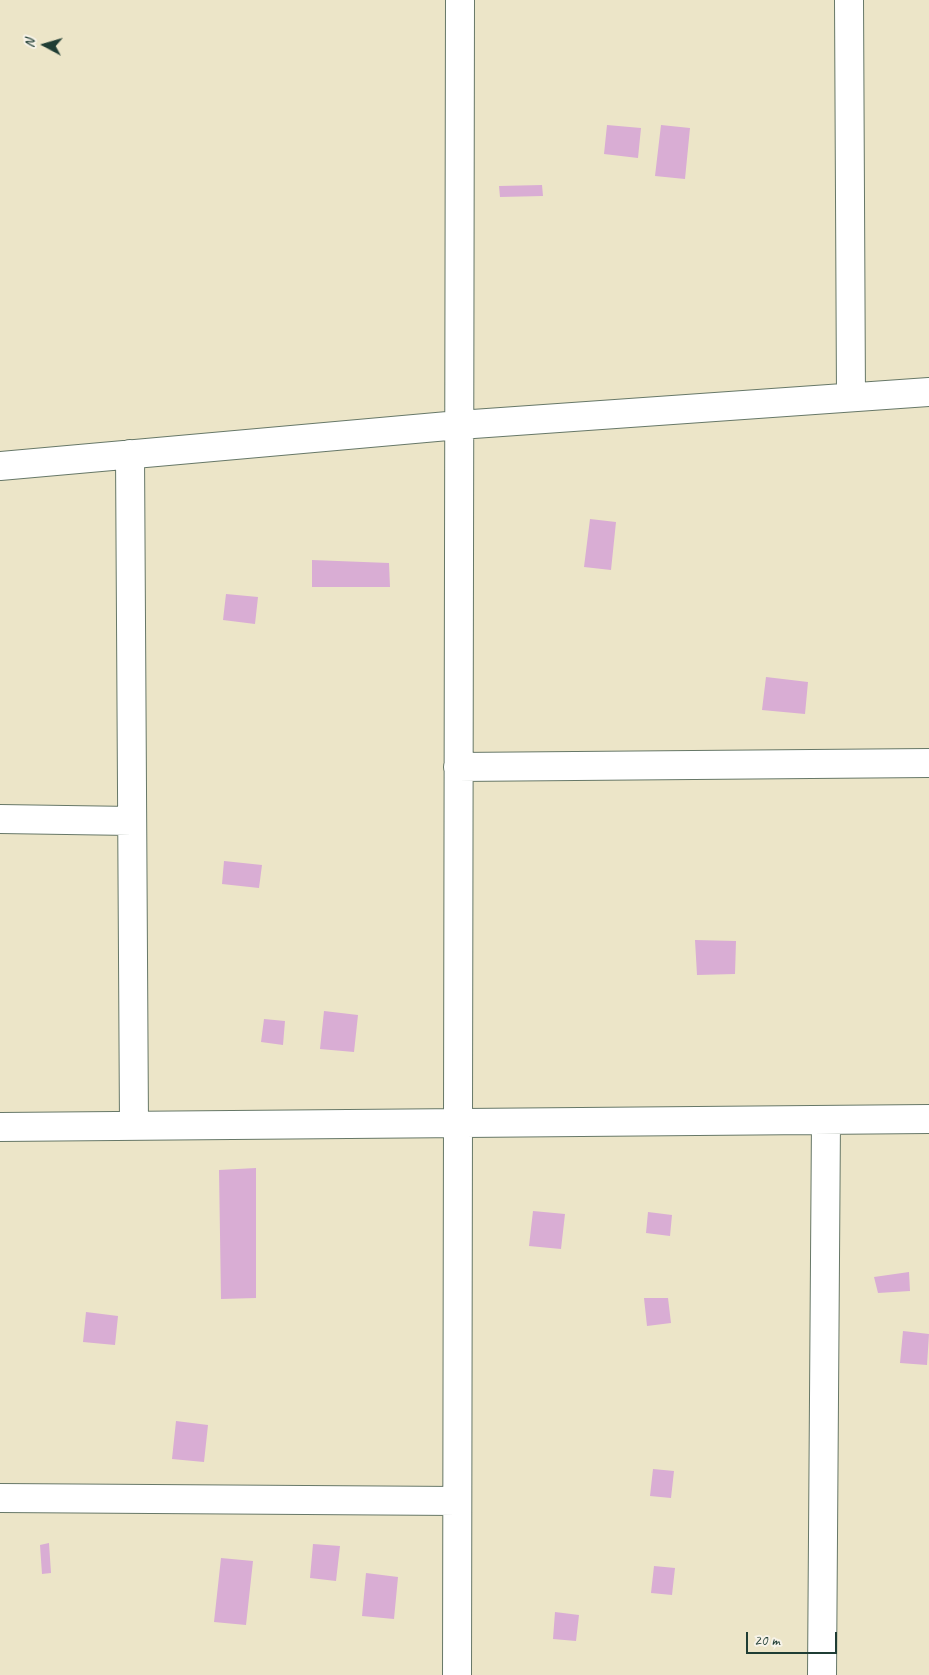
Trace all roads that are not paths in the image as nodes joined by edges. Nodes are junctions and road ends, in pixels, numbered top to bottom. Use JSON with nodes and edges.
{"nodes":[{"id":1,"x":460,"y":0,"type":"edge"},
{"id":2,"x":849,"y":0,"type":"edge"},
{"id":3,"x":929,"y":392,"type":"edge"},
{"id":4,"x":851,"y":397,"type":"junction"},
{"id":5,"x":459,"y":425,"type":"junction"},
{"id":6,"x":130,"y":454,"type":"junction"},
{"id":7,"x":0,"y":466,"type":"edge"},
{"id":8,"x":929,"y":763,"type":"edge"},
{"id":9,"x":458,"y":767,"type":"junction"},
{"id":10,"x":0,"y":819,"type":"edge"},
{"id":11,"x":132,"y":821,"type":"junction"},
{"id":12,"x":929,"y":1119,"type":"edge"},
{"id":13,"x":826,"y":1120,"type":"junction"},
{"id":14,"x":458,"y":1123,"type":"junction"},
{"id":15,"x":134,"y":1126,"type":"junction"},
{"id":16,"x":0,"y":1127,"type":"edge"},
{"id":17,"x":0,"y":1498,"type":"edge"},
{"id":18,"x":457,"y":1502,"type":"junction"},
{"id":19,"x":457,"y":1675,"type":"edge"},
{"id":20,"x":822,"y":1675,"type":"edge"}],
"edges":[{"from":1,"to":5,"type":"street"},
{"from":2,"to":4,"type":"street"},
{"from":3,"to":4,"type":"street"},
{"from":4,"to":5,"type":"street"},
{"from":5,"to":6,"type":"street"},
{"from":5,"to":9,"type":"street"},
{"from":6,"to":7,"type":"street"},
{"from":6,"to":11,"type":"street"},
{"from":8,"to":9,"type":"street"},
{"from":9,"to":14,"type":"street"},
{"from":10,"to":11,"type":"street"},
{"from":11,"to":15,"type":"street"},
{"from":12,"to":13,"type":"street"},
{"from":13,"to":14,"type":"street"},
{"from":13,"to":20,"type":"street"},
{"from":14,"to":15,"type":"street"},
{"from":14,"to":18,"type":"street"},
{"from":15,"to":16,"type":"street"},
{"from":17,"to":18,"type":"street"},
{"from":18,"to":19,"type":"street"}]}
